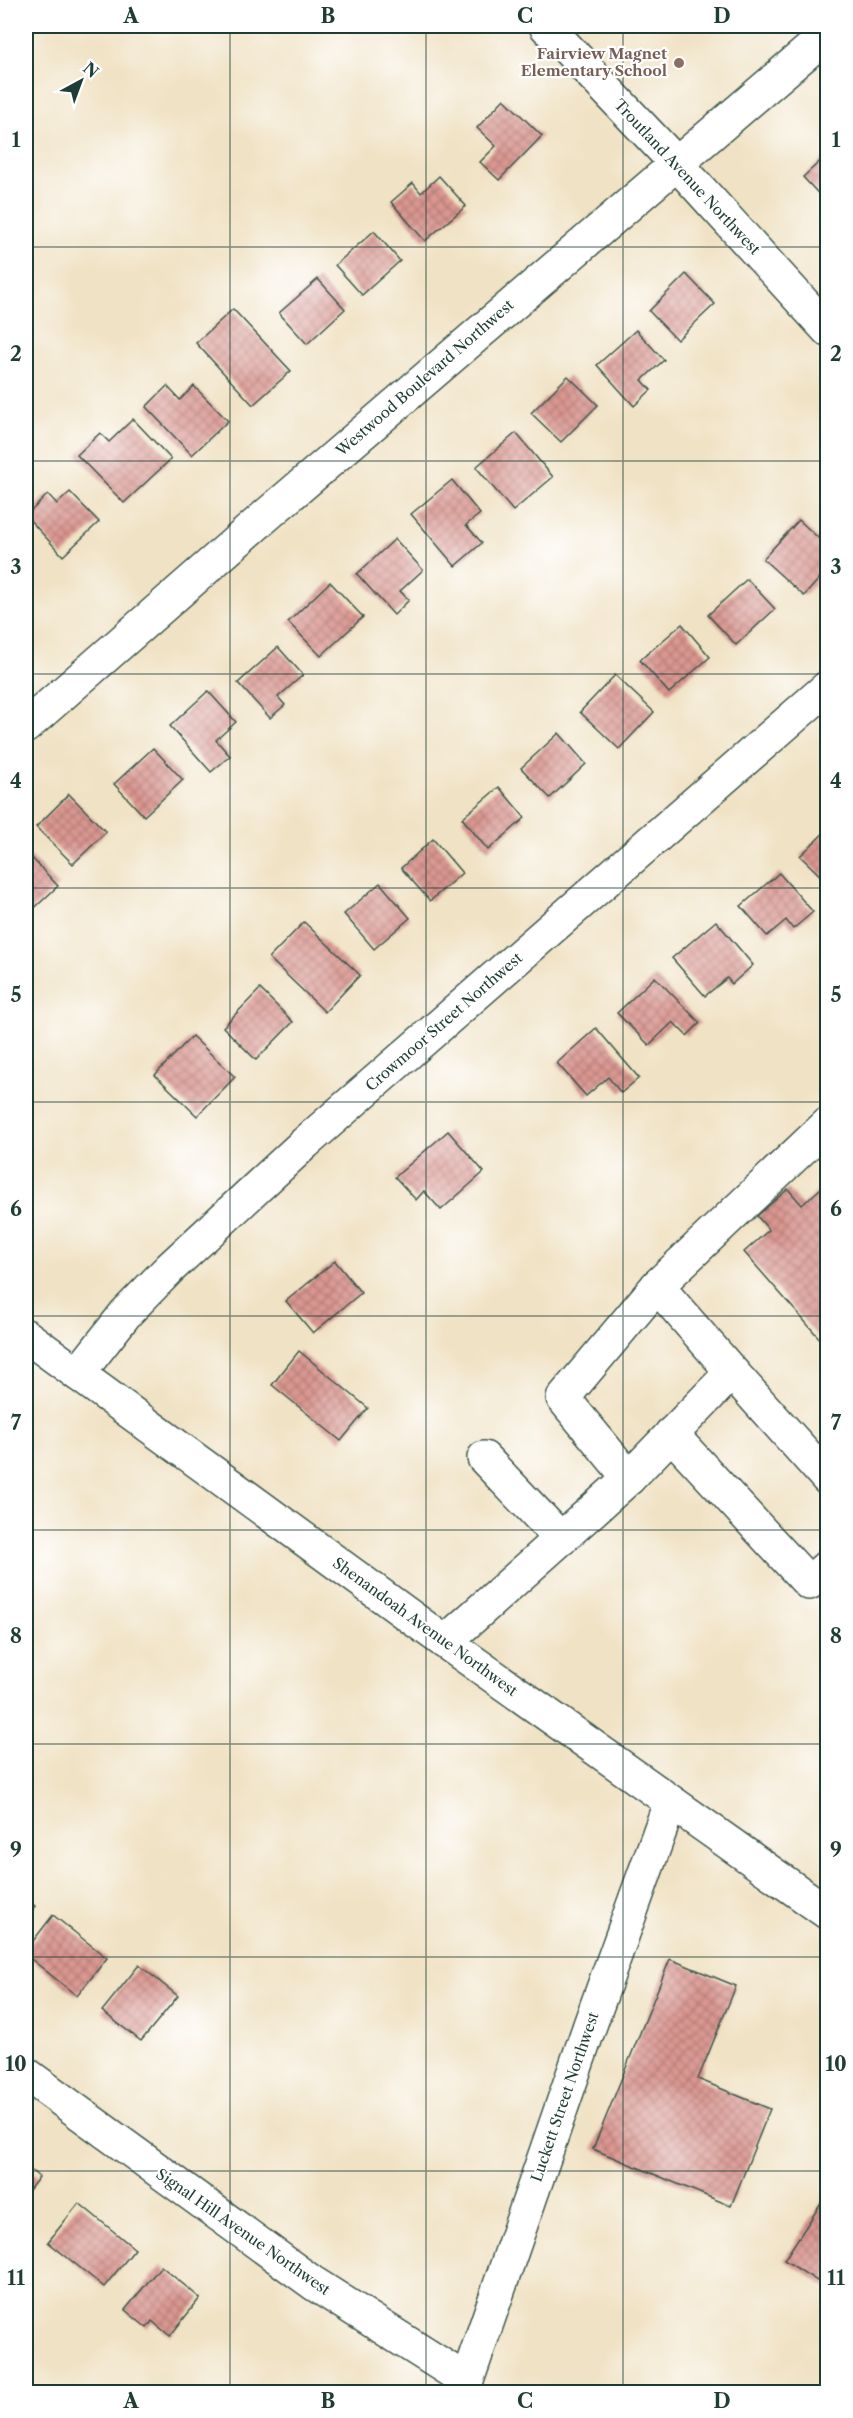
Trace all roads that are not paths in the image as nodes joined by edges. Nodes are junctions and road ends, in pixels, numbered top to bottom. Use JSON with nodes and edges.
{"nodes":[{"id":1,"x":546,"y":26,"type":"edge"},
{"id":2,"x":828,"y":34,"type":"edge"},
{"id":3,"x":676,"y":163,"type":"junction"},
{"id":4,"x":828,"y":330,"type":"edge"},
{"id":5,"x":828,"y":687,"type":"edge"},
{"id":6,"x":26,"y":726,"type":"edge"},
{"id":7,"x":828,"y":1124,"type":"edge"},
{"id":8,"x":657,"y":1286,"type":"junction"},
{"id":9,"x":26,"y":1336,"type":"edge"},
{"id":10,"x":732,"y":1371,"type":"junction"},
{"id":11,"x":78,"y":1374,"type":"junction"},
{"id":12,"x":671,"y":1434,"type":"junction"},
{"id":13,"x":484,"y":1458,"type":"dead end"},
{"id":14,"x":629,"y":1478,"type":"junction"},
{"id":15,"x":828,"y":1479,"type":"edge"},
{"id":16,"x":561,"y":1539,"type":"junction"},
{"id":17,"x":828,"y":1566,"type":"edge"},
{"id":18,"x":445,"y":1642,"type":"junction"},
{"id":19,"x":670,"y":1803,"type":"junction"},
{"id":20,"x":828,"y":1913,"type":"edge"},
{"id":21,"x":26,"y":2074,"type":"edge"},
{"id":22,"x":465,"y":2387,"type":"edge"}],
"edges":[{"from":1,"to":3,"type":"street","name":"Troutland Avenue Northwest"},
{"from":2,"to":3,"type":"street","name":"Westwood Boulevard Northwest"},
{"from":3,"to":4,"type":"street","name":"Troutland Avenue Northwest"},
{"from":3,"to":6,"type":"street","name":"Westwood Boulevard Northwest"},
{"from":5,"to":11,"type":"street","name":"Crowmoor Street Northwest"},
{"from":7,"to":8,"type":"street"},
{"from":8,"to":10,"type":"street"},
{"from":8,"to":14,"type":"street"},
{"from":9,"to":11,"type":"street","name":"Shenandoah Avenue Northwest"},
{"from":10,"to":12,"type":"street"},
{"from":10,"to":15,"type":"street"},
{"from":11,"to":18,"type":"street","name":"Shenandoah Avenue Northwest"},
{"from":12,"to":14,"type":"street"},
{"from":12,"to":17,"type":"street"},
{"from":13,"to":16,"type":"street"},
{"from":14,"to":16,"type":"street"},
{"from":16,"to":18,"type":"street"},
{"from":18,"to":19,"type":"street","name":"Shenandoah Avenue Northwest"},
{"from":19,"to":20,"type":"street","name":"Shenandoah Avenue Northwest"},
{"from":19,"to":22,"type":"street","name":"Luckett Street Northwest"},
{"from":21,"to":22,"type":"street","name":"Signal Hill Avenue Northwest"}]}
